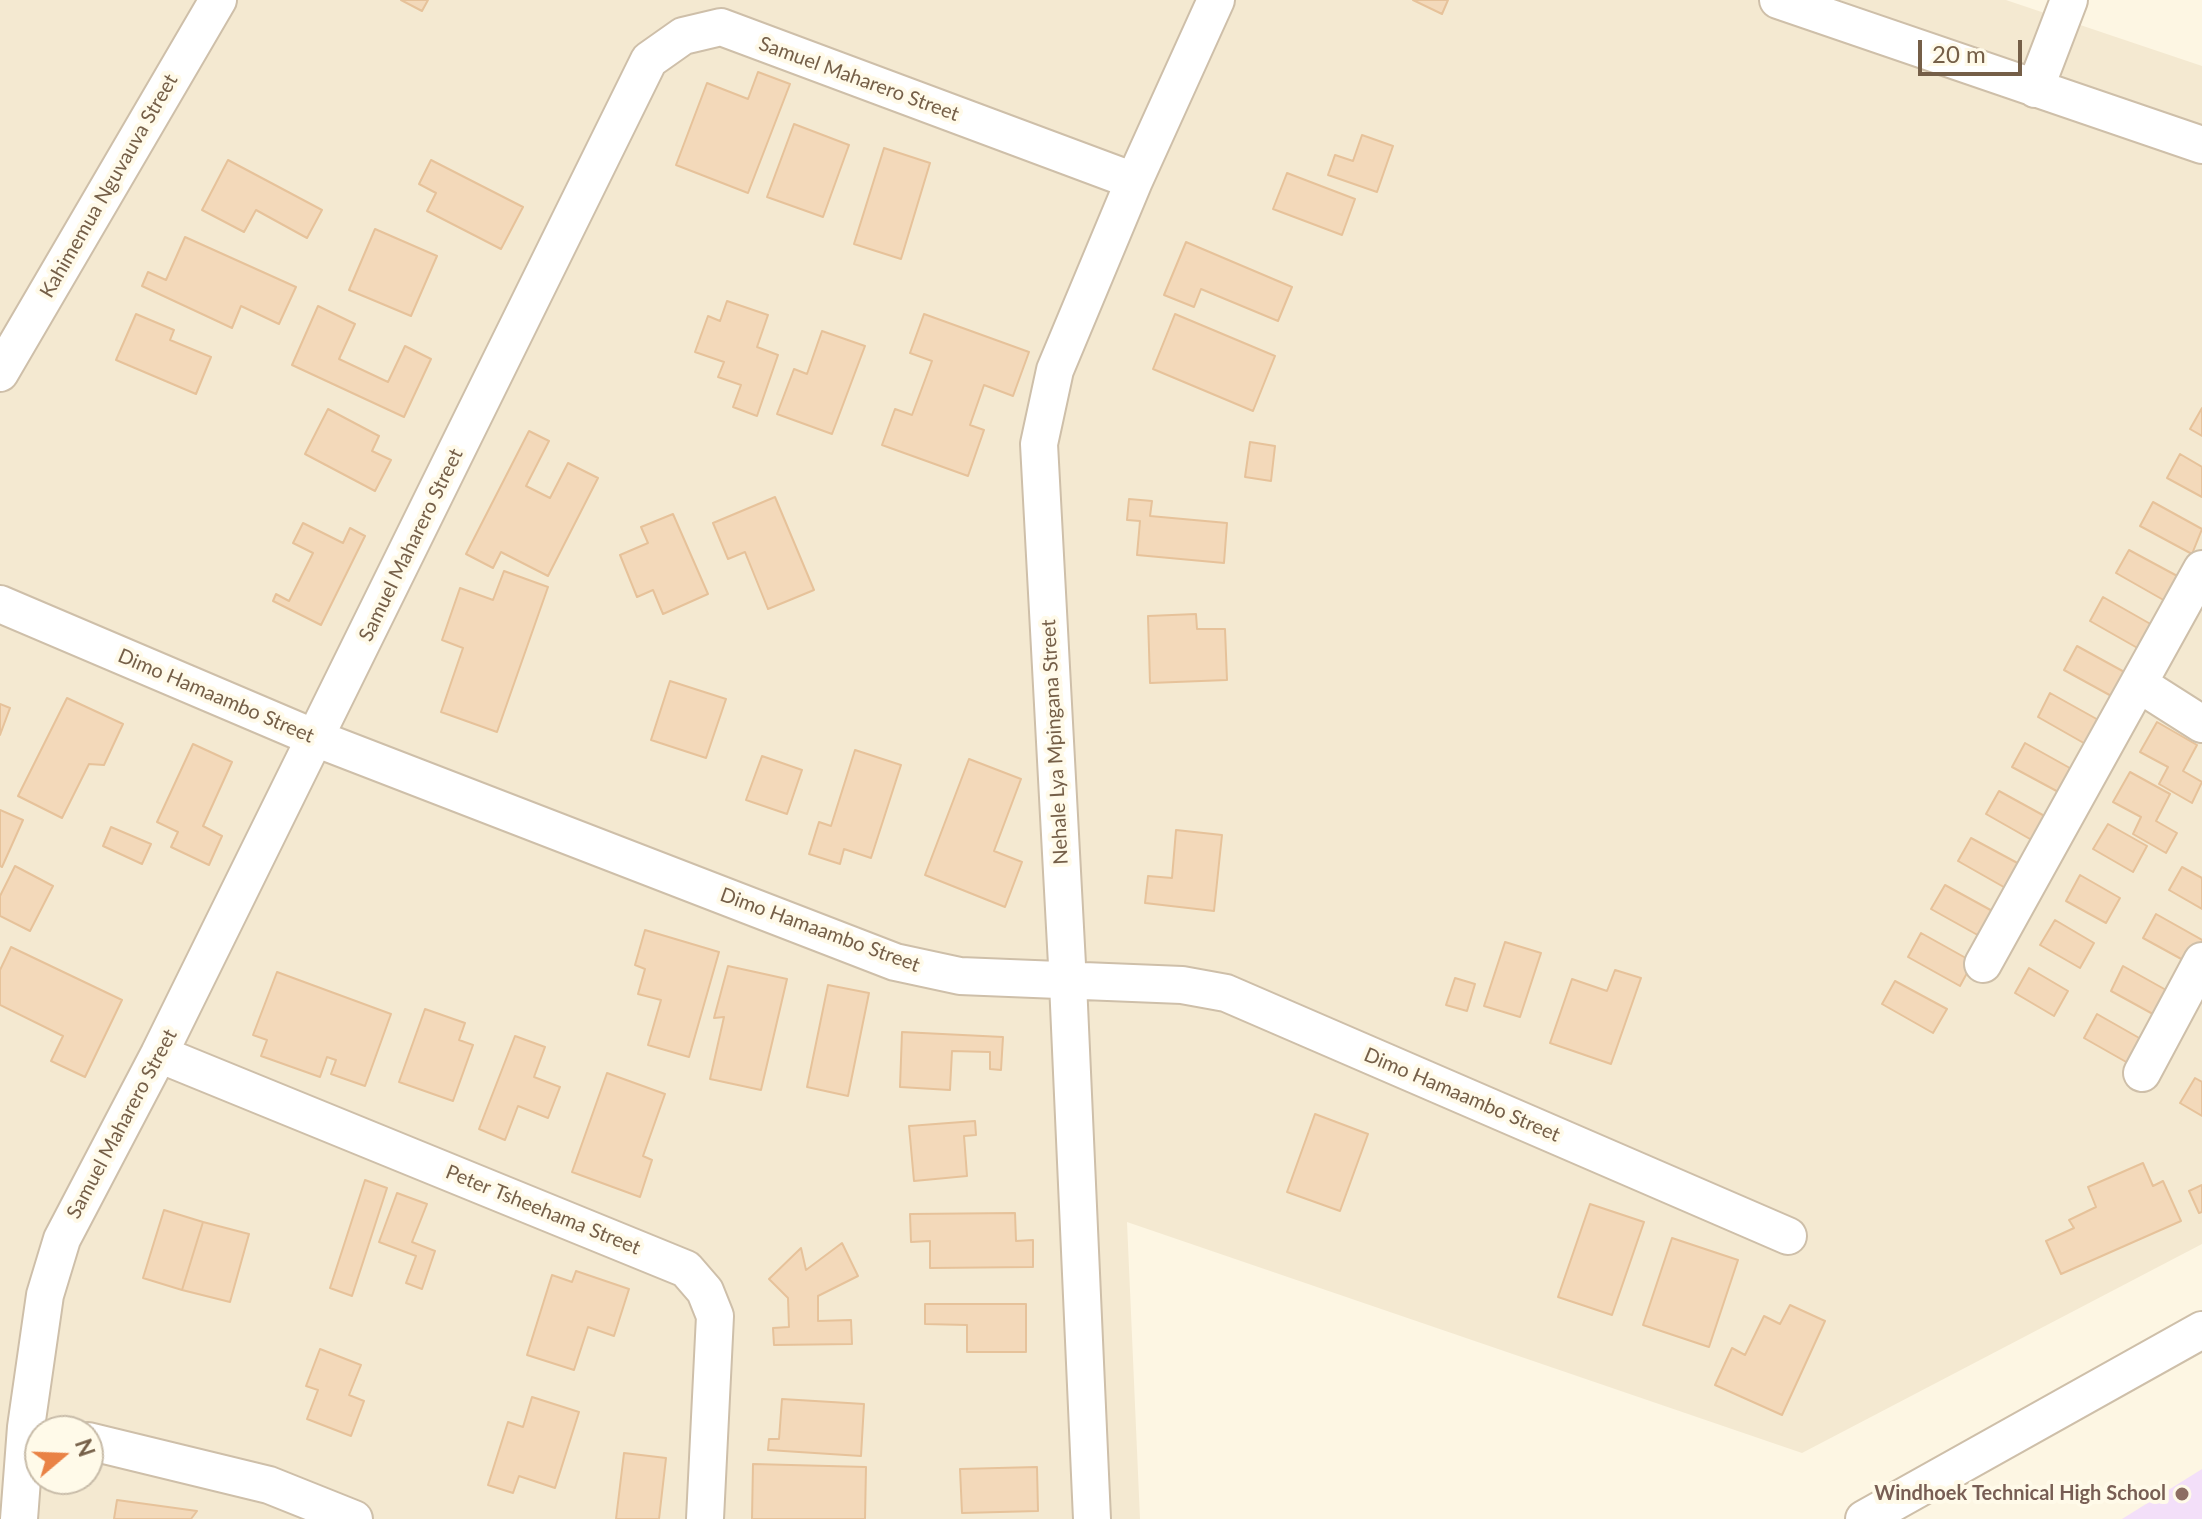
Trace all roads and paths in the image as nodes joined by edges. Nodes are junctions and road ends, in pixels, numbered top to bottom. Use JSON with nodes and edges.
{"nodes":[{"id":1,"x":218,"y":0,"type":"edge"},
{"id":2,"x":1216,"y":0,"type":"edge"},
{"id":3,"x":1778,"y":0,"type":"edge"},
{"id":4,"x":2069,"y":0,"type":"edge"},
{"id":5,"x":2035,"y":89,"type":"junction"},
{"id":6,"x":2202,"y":145,"type":"edge"},
{"id":7,"x":1134,"y":181,"type":"junction"},
{"id":8,"x":0,"y":373,"type":"edge"},
{"id":9,"x":2202,"y":569,"type":"edge"},
{"id":10,"x":0,"y":604,"type":"edge"},
{"id":11,"x":2139,"y":684,"type":"junction"},
{"id":12,"x":2202,"y":724,"type":"edge"},
{"id":13,"x":315,"y":738,"type":"junction"},
{"id":14,"x":2202,"y":961,"type":"edge"},
{"id":15,"x":1983,"y":964,"type":"dead end"},
{"id":16,"x":1068,"y":983,"type":"junction"},
{"id":17,"x":159,"y":1054,"type":"junction"},
{"id":18,"x":2142,"y":1073,"type":"dead end"},
{"id":19,"x":1788,"y":1236,"type":"dead end"},
{"id":20,"x":2202,"y":1330,"type":"edge"},
{"id":21,"x":36,"y":1415,"type":"edge"},
{"id":22,"x":104,"y":1445,"type":"edge"},
{"id":23,"x":24,"y":1491,"type":"edge"},
{"id":24,"x":19,"y":1519,"type":"edge"},
{"id":25,"x":354,"y":1519,"type":"edge"},
{"id":26,"x":705,"y":1519,"type":"edge"},
{"id":27,"x":1092,"y":1519,"type":"edge"},
{"id":28,"x":1864,"y":1519,"type":"edge"}],
"edges":[{"from":1,"to":8,"type":"street","name":"Kahimemua Nguvauva Street"},
{"from":2,"to":7,"type":"street","name":"Nehale Lya Mpingana Street"},
{"from":3,"to":5,"type":"street"},
{"from":4,"to":5,"type":"street"},
{"from":5,"to":6,"type":"street"},
{"from":7,"to":13,"type":"street","name":"Samuel Maharero Street"},
{"from":7,"to":16,"type":"street","name":"Nehale Lya Mpingana Street"},
{"from":9,"to":11,"type":"street"},
{"from":10,"to":13,"type":"street","name":"Dimo Hamaambo Street"},
{"from":11,"to":12,"type":"street"},
{"from":11,"to":15,"type":"street"},
{"from":13,"to":16,"type":"street","name":"Dimo Hamaambo Street"},
{"from":13,"to":17,"type":"street","name":"Samuel Maharero Street"},
{"from":14,"to":18,"type":"street"},
{"from":16,"to":19,"type":"street","name":"Dimo Hamaambo Street"},
{"from":16,"to":27,"type":"street","name":"Nehale Lya Mpingana Street"},
{"from":17,"to":21,"type":"street","name":"Samuel Maharero Street"},
{"from":17,"to":26,"type":"street","name":"Peter Tsheehama Street"},
{"from":20,"to":28,"type":"street"},
{"from":22,"to":25,"type":"street"},
{"from":23,"to":24,"type":"street","name":"Samuel Maharero Street"}]}
